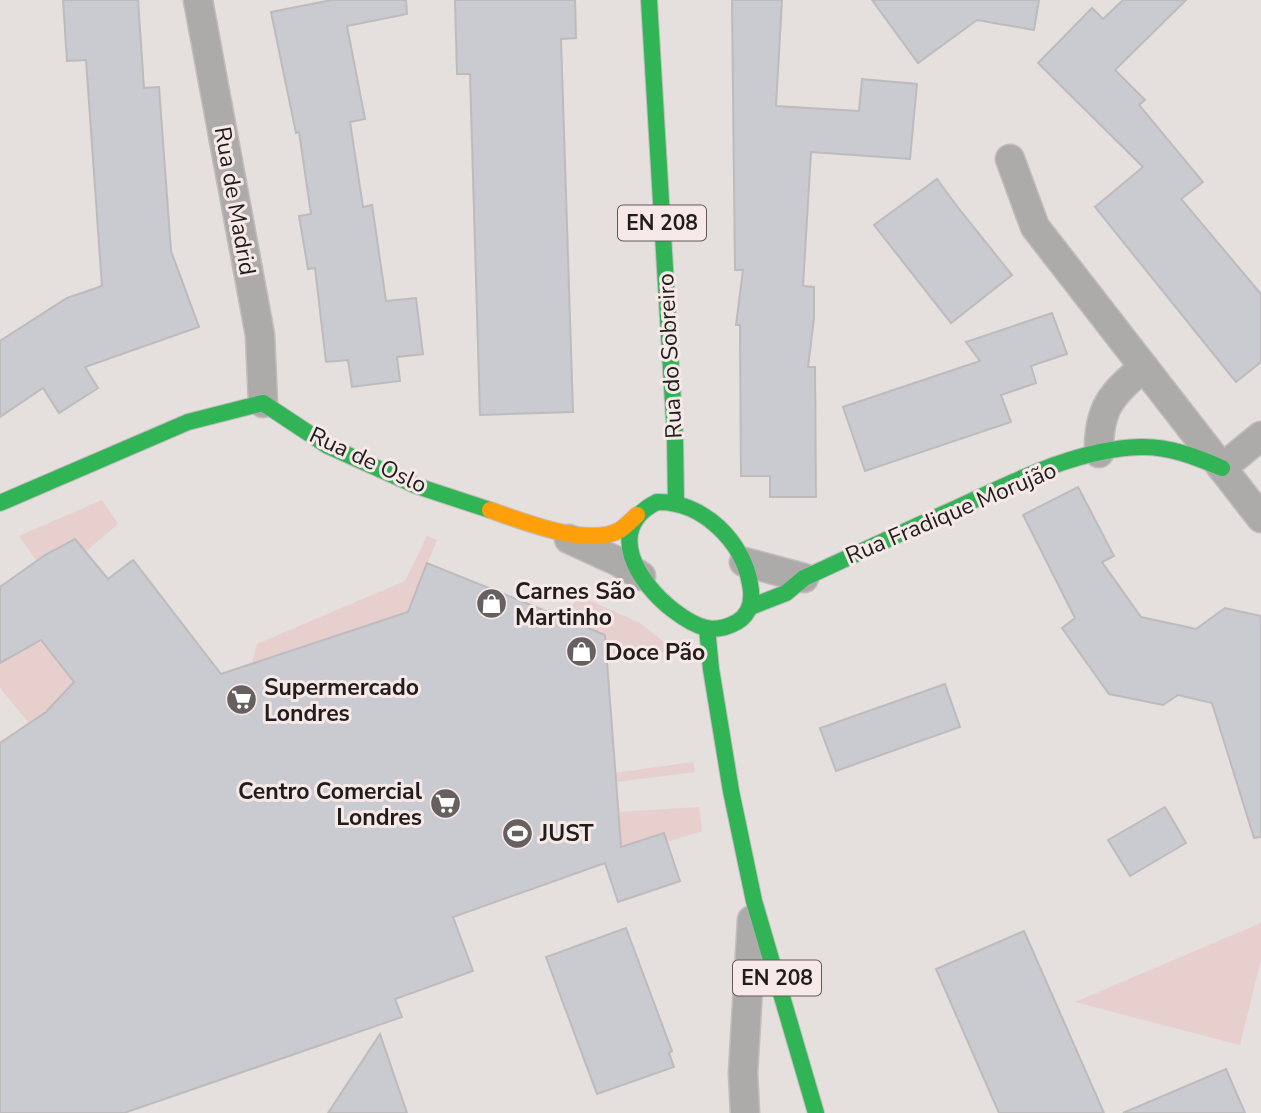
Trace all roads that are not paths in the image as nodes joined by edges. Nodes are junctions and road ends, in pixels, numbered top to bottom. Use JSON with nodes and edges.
{"nodes":[{"id":1,"x":198,"y":0,"type":"edge"},
{"id":2,"x":649,"y":0,"type":"edge"},
{"id":3,"x":1010,"y":159,"type":"dead end"},
{"id":4,"x":1144,"y":367,"type":"junction"},
{"id":5,"x":263,"y":404,"type":"junction"},
{"id":6,"x":1261,"y":436,"type":"edge"},
{"id":7,"x":1099,"y":453,"type":"junction"},
{"id":8,"x":1222,"y":468,"type":"junction"},
{"id":9,"x":0,"y":503,"type":"edge"},
{"id":10,"x":676,"y":503,"type":"junction"},
{"id":11,"x":637,"y":516,"type":"junction"},
{"id":12,"x":1261,"y":517,"type":"edge"},
{"id":13,"x":547,"y":529,"type":"junction"},
{"id":14,"x":744,"y":562,"type":"junction"},
{"id":15,"x":641,"y":576,"type":"junction"},
{"id":16,"x":804,"y":578,"type":"junction"},
{"id":17,"x":750,"y":607,"type":"junction"},
{"id":18,"x":706,"y":628,"type":"junction"},
{"id":19,"x":754,"y":901,"type":"junction"},
{"id":20,"x":800,"y":1055,"type":"junction"},
{"id":21,"x":743,"y":1073,"type":"junction"},
{"id":22,"x":746,"y":1113,"type":"edge"},
{"id":23,"x":816,"y":1113,"type":"edge"}],
"edges":[{"from":1,"to":5,"type":"street","name":"Rua de Madrid"},
{"from":2,"to":10,"type":"main road","name":"Rua do Sobreiro","number":"EN 208"},
{"from":3,"to":4,"type":"street","name":"Rua Fradique Morujão"},
{"from":4,"to":7,"type":"street"},
{"from":4,"to":8,"type":"street","name":"Rua Fradique Morujão"},
{"from":5,"to":9,"type":"main road"},
{"from":5,"to":13,"type":"main road","name":"Rua de Oslo"},
{"from":6,"to":8,"type":"street"},
{"from":7,"to":8,"type":"main road","name":"Rua Fradique Morujão"},
{"from":7,"to":16,"type":"main road","name":"Rua Fradique Morujão"},
{"from":8,"to":12,"type":"street","name":"Rua Fradique Morujão"},
{"from":10,"to":11,"type":"main road"},
{"from":10,"to":14,"type":"main road"},
{"from":11,"to":13,"type":"main road","name":"Rua de Oslo"},
{"from":11,"to":15,"type":"main road"},
{"from":13,"to":15,"type":"street","name":"Rua de Oslo"},
{"from":14,"to":16,"type":"street"},
{"from":14,"to":17,"type":"main road"},
{"from":15,"to":18,"type":"main road"},
{"from":16,"to":17,"type":"main road","name":"Rua Fradique Morujão"},
{"from":17,"to":18,"type":"main road"},
{"from":18,"to":19,"type":"main road","number":"EN 208"},
{"from":19,"to":20,"type":"main road","number":"EN 208"},
{"from":19,"to":21,"type":"street"},
{"from":20,"to":21,"type":"street"},
{"from":20,"to":23,"type":"main road","number":"EN 208"},
{"from":21,"to":22,"type":"street"}]}
